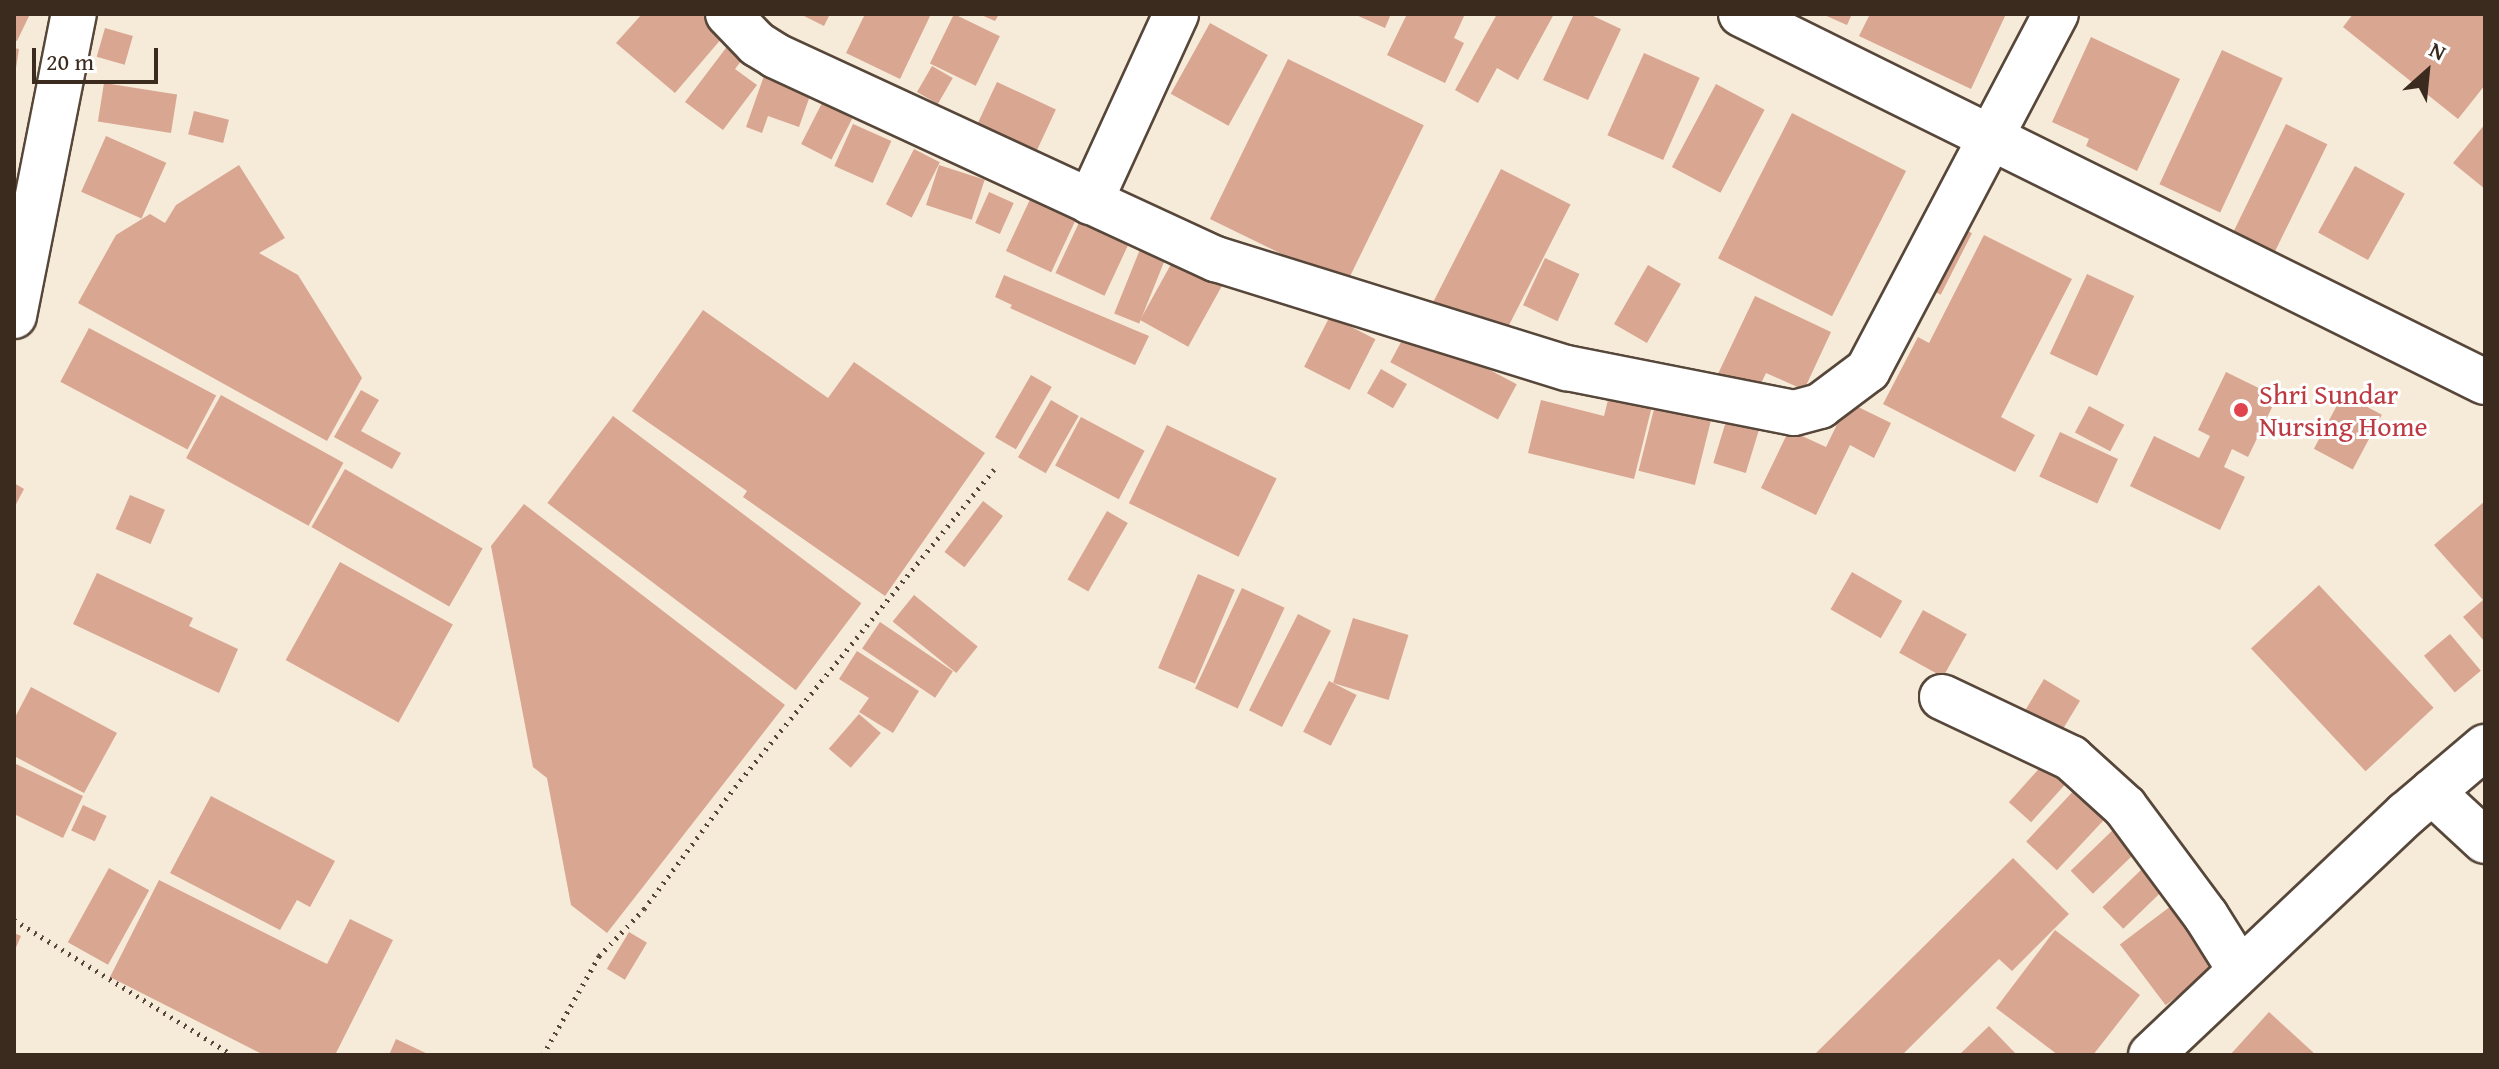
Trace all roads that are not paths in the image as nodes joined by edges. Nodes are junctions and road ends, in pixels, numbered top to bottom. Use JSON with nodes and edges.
{"nodes":[{"id":1,"x":74,"y":14,"type":"edge"},
{"id":2,"x":728,"y":14,"type":"edge"},
{"id":3,"x":1176,"y":14,"type":"edge"},
{"id":4,"x":1741,"y":14,"type":"edge"},
{"id":5,"x":2056,"y":14,"type":"edge"},
{"id":6,"x":1992,"y":137,"type":"junction"},
{"id":7,"x":1090,"y":202,"type":"junction"},
{"id":8,"x":14,"y":316,"type":"edge"},
{"id":9,"x":2485,"y":382,"type":"edge"},
{"id":10,"x":1942,"y":697,"type":"dead end"},
{"id":11,"x":2485,"y":747,"type":"edge"},
{"id":12,"x":2419,"y":803,"type":"junction"},
{"id":13,"x":2485,"y":841,"type":"edge"},
{"id":14,"x":2246,"y":964,"type":"junction"},
{"id":15,"x":2151,"y":1055,"type":"edge"}],
"edges":[{"from":1,"to":8,"type":"street"},
{"from":2,"to":7,"type":"street"},
{"from":3,"to":7,"type":"street"},
{"from":4,"to":6,"type":"street"},
{"from":5,"to":6,"type":"street"},
{"from":6,"to":7,"type":"street"},
{"from":6,"to":9,"type":"street"},
{"from":10,"to":14,"type":"street"},
{"from":11,"to":12,"type":"street"},
{"from":12,"to":13,"type":"street"},
{"from":12,"to":14,"type":"street"},
{"from":14,"to":15,"type":"street"}]}
